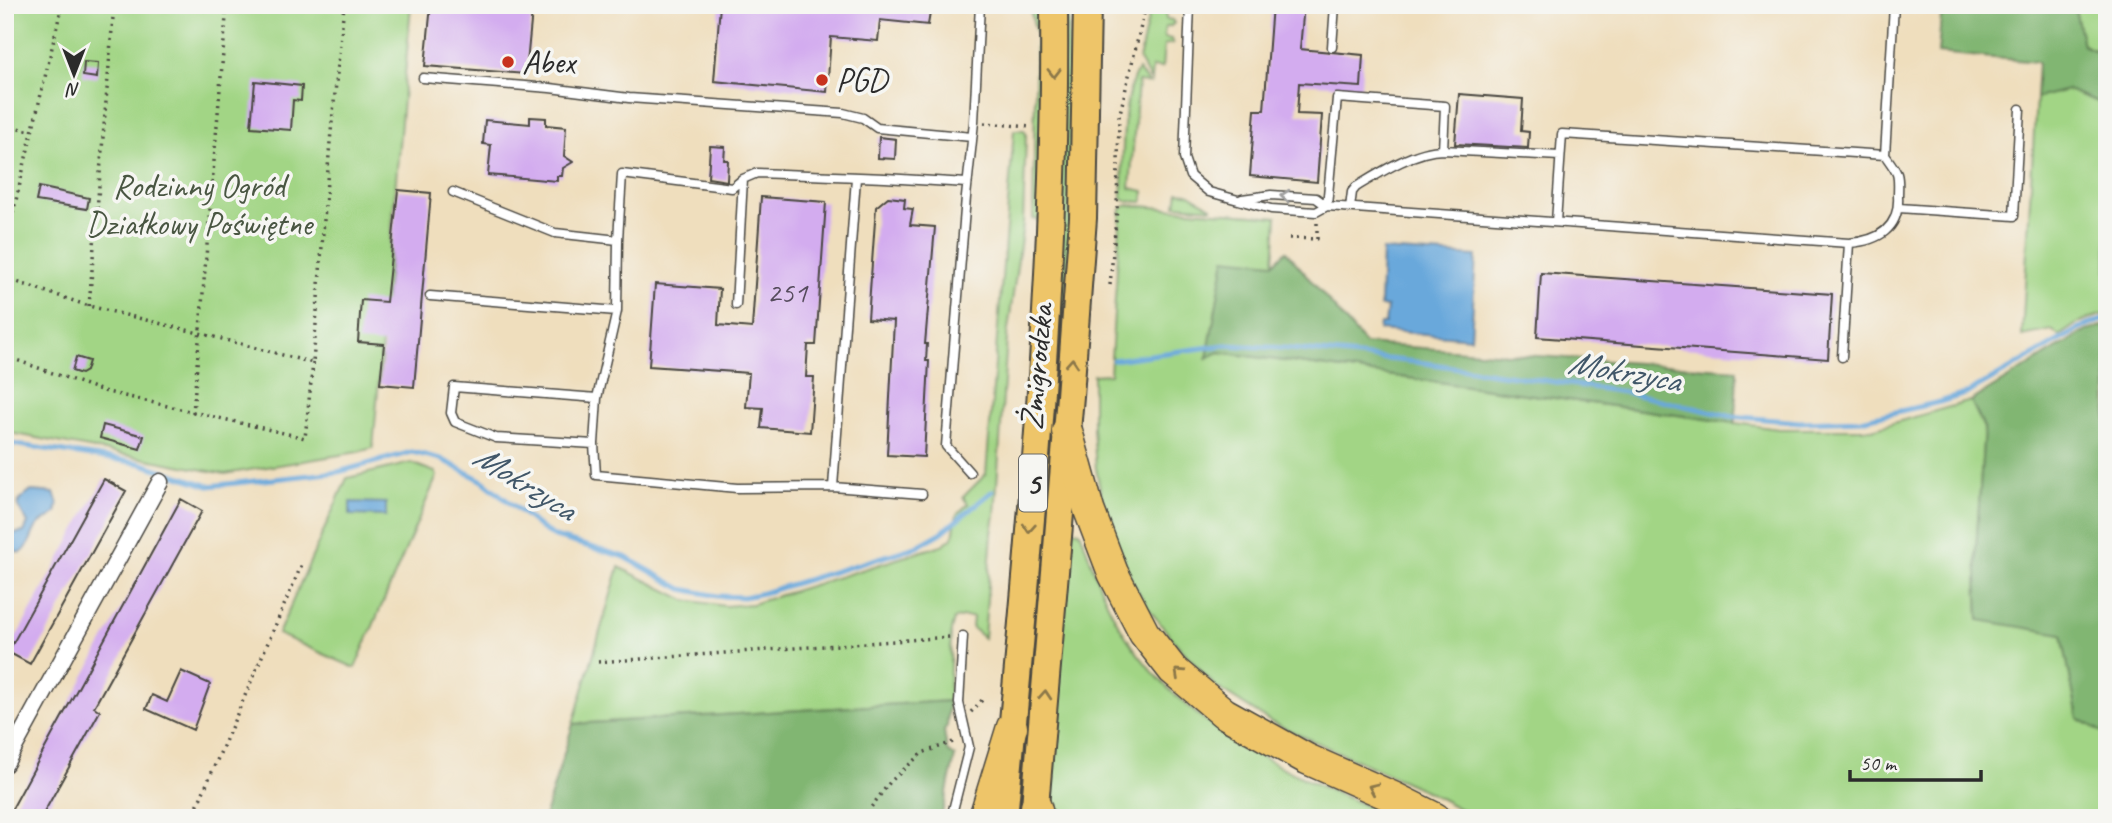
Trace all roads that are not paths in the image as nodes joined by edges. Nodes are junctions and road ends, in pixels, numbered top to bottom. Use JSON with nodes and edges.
{"nodes":[{"id":1,"x":980,"y":5,"type":"edge"},
{"id":2,"x":1054,"y":5,"type":"edge"},
{"id":3,"x":1087,"y":5,"type":"edge"},
{"id":4,"x":1190,"y":5,"type":"edge"},
{"id":5,"x":1335,"y":5,"type":"edge"},
{"id":6,"x":1894,"y":5,"type":"edge"},
{"id":7,"x":1332,"y":47,"type":"dead end"},
{"id":8,"x":424,"y":78,"type":"dead end"},
{"id":9,"x":2020,"y":109,"type":"dead end"},
{"id":10,"x":972,"y":137,"type":"junction"},
{"id":11,"x":1443,"y":150,"type":"junction"},
{"id":12,"x":1885,"y":155,"type":"junction"},
{"id":13,"x":1560,"y":156,"type":"junction"},
{"id":14,"x":856,"y":178,"type":"junction"},
{"id":15,"x":743,"y":179,"type":"junction"},
{"id":16,"x":967,"y":183,"type":"junction"},
{"id":17,"x":453,"y":192,"type":"dead end"},
{"id":18,"x":1239,"y":200,"type":"junction"},
{"id":19,"x":1327,"y":206,"type":"junction"},
{"id":20,"x":1350,"y":208,"type":"junction"},
{"id":21,"x":1899,"y":208,"type":"junction"},
{"id":22,"x":1556,"y":222,"type":"junction"},
{"id":23,"x":618,"y":240,"type":"junction"},
{"id":24,"x":1849,"y":243,"type":"junction"},
{"id":25,"x":430,"y":296,"type":"dead end"},
{"id":26,"x":736,"y":305,"type":"dead end"},
{"id":27,"x":617,"y":311,"type":"junction"},
{"id":28,"x":1842,"y":357,"type":"dead end"},
{"id":29,"x":597,"y":398,"type":"junction"},
{"id":30,"x":1067,"y":431,"type":"junction"},
{"id":31,"x":594,"y":444,"type":"junction"},
{"id":32,"x":970,"y":472,"type":"dead end"},
{"id":33,"x":160,"y":482,"type":"dead end"},
{"id":34,"x":834,"y":488,"type":"junction"},
{"id":35,"x":922,"y":494,"type":"dead end"},
{"id":36,"x":963,"y":636,"type":"dead end"},
{"id":37,"x":1012,"y":727,"type":"junction"},
{"id":38,"x":5,"y":764,"type":"edge"},
{"id":39,"x":1036,"y":814,"type":"edge"},
{"id":40,"x":951,"y":818,"type":"edge"},
{"id":41,"x":984,"y":818,"type":"edge"},
{"id":42,"x":1004,"y":818,"type":"edge"},
{"id":43,"x":1435,"y":818,"type":"edge"}],
"edges":[{"from":1,"to":10,"type":"lane"},
{"from":2,"to":37,"type":"main road","name":"Żmigrodzka","number":"5","one_way":true},
{"from":30,"to":3,"type":"main road","name":"Żmigrodzka","number":"5","one_way":true},
{"from":4,"to":18,"type":"lane"},
{"from":5,"to":7,"type":"lane"},
{"from":6,"to":12,"type":"lane"},
{"from":8,"to":10,"type":"lane"},
{"from":9,"to":21,"type":"lane"},
{"from":10,"to":16,"type":"lane"},
{"from":11,"to":13,"type":"lane"},
{"from":11,"to":19,"type":"lane"},
{"from":11,"to":20,"type":"lane"},
{"from":12,"to":13,"type":"lane"},
{"from":12,"to":21,"type":"lane"},
{"from":13,"to":22,"type":"lane"},
{"from":14,"to":15,"type":"lane"},
{"from":14,"to":16,"type":"lane"},
{"from":14,"to":34,"type":"lane"},
{"from":15,"to":23,"type":"lane"},
{"from":15,"to":26,"type":"lane"},
{"from":16,"to":32,"type":"lane"},
{"from":17,"to":23,"type":"lane"},
{"from":18,"to":19,"type":"lane"},
{"from":19,"to":18,"type":"lane","one_way":true},
{"from":19,"to":20,"type":"lane"},
{"from":20,"to":22,"type":"lane"},
{"from":21,"to":24,"type":"lane"},
{"from":22,"to":24,"type":"lane"},
{"from":23,"to":27,"type":"lane"},
{"from":24,"to":28,"type":"lane"},
{"from":25,"to":27,"type":"lane"},
{"from":27,"to":29,"type":"lane"},
{"from":29,"to":31,"type":"lane"},
{"from":29,"to":31,"type":"lane"},
{"from":39,"to":30,"type":"main road","name":"Żmigrodzka","one_way":true},
{"from":43,"to":30,"type":"highway","number":"5","one_way":true},
{"from":31,"to":34,"type":"lane"},
{"from":33,"to":38,"type":"street"},
{"from":34,"to":35,"type":"lane"},
{"from":36,"to":40,"type":"lane"},
{"from":37,"to":41,"type":"highway","number":"5"},
{"from":37,"to":42,"type":"main road","name":"Żmigrodzka"}]}
